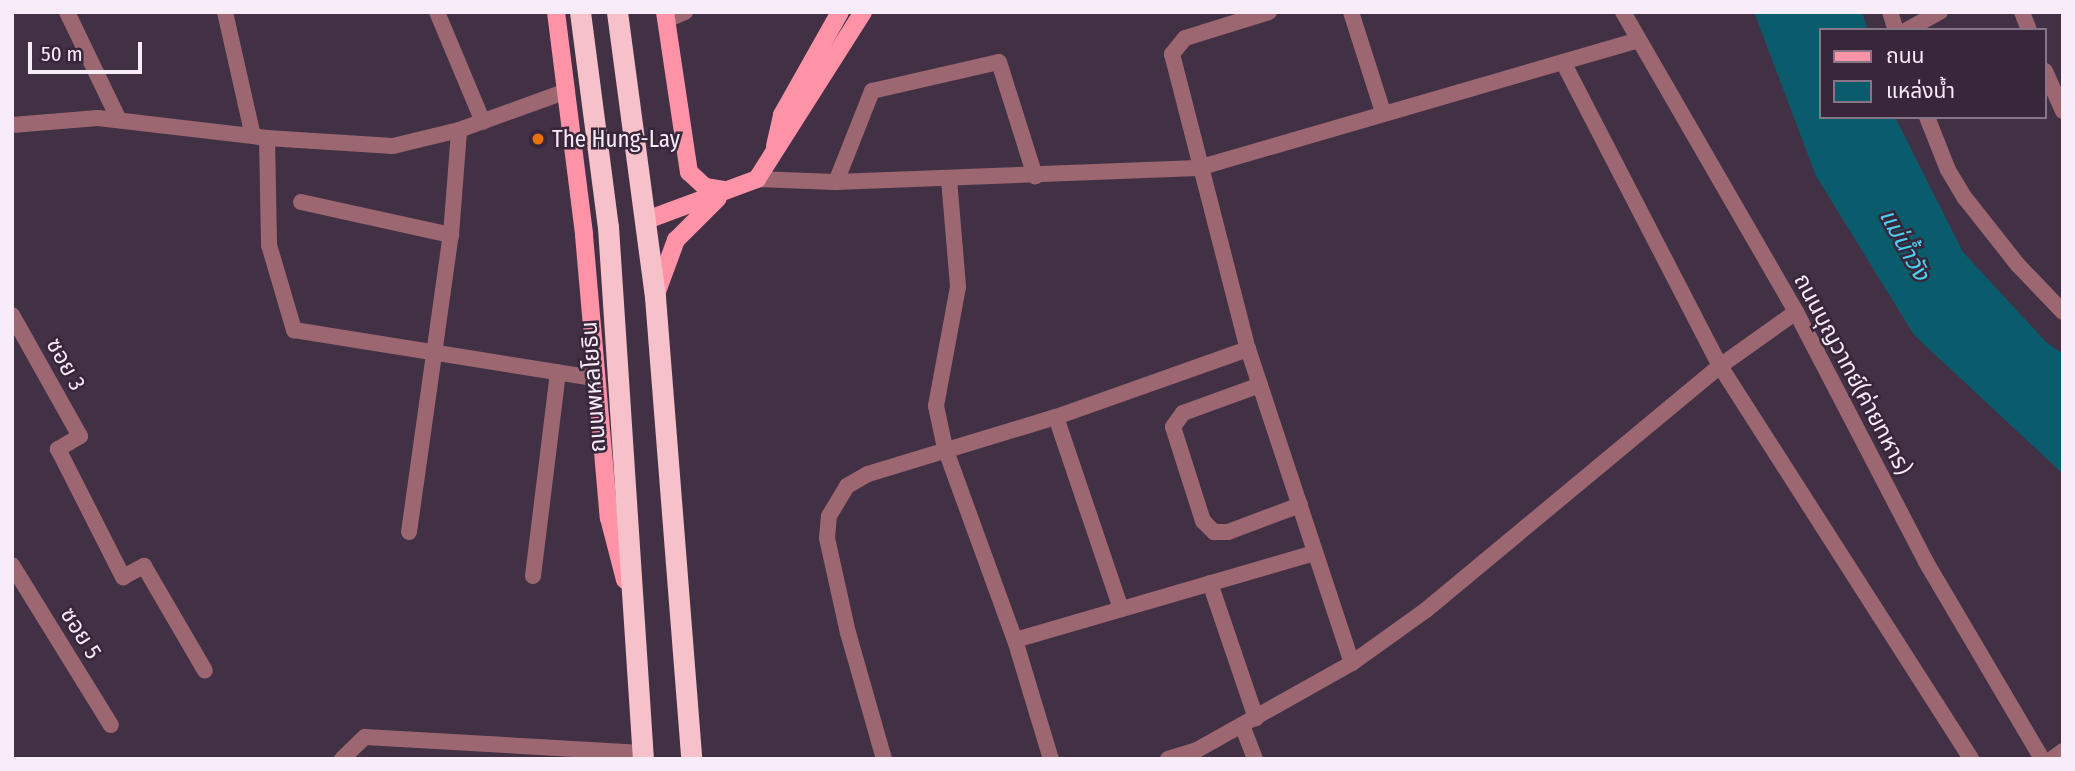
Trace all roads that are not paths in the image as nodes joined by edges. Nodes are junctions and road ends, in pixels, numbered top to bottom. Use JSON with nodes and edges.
{"nodes":[{"id":1,"x":66,"y":12,"type":"edge"},
{"id":2,"x":225,"y":12,"type":"edge"},
{"id":3,"x":437,"y":12,"type":"edge"},
{"id":4,"x":556,"y":12,"type":"edge"},
{"id":5,"x":580,"y":12,"type":"edge"},
{"id":6,"x":617,"y":12,"type":"edge"},
{"id":7,"x":685,"y":12,"type":"edge"},
{"id":8,"x":840,"y":12,"type":"edge"},
{"id":9,"x":863,"y":12,"type":"edge"},
{"id":10,"x":1269,"y":12,"type":"edge"},
{"id":11,"x":1351,"y":12,"type":"edge"},
{"id":12,"x":1623,"y":12,"type":"edge"},
{"id":13,"x":1940,"y":12,"type":"edge"},
{"id":14,"x":665,"y":16,"type":"edge"},
{"id":15,"x":1911,"y":28,"type":"edge"},
{"id":16,"x":1639,"y":40,"type":"junction"},
{"id":17,"x":1563,"y":62,"type":"junction"},
{"id":18,"x":2047,"y":75,"type":"edge"},
{"id":19,"x":567,"y":91,"type":"junction"},
{"id":20,"x":2063,"y":111,"type":"edge"},
{"id":21,"x":1384,"y":112,"type":"junction"},
{"id":22,"x":1928,"y":119,"type":"edge"},
{"id":23,"x":118,"y":120,"type":"junction"},
{"id":24,"x":483,"y":122,"type":"junction"},
{"id":25,"x":12,"y":125,"type":"edge"},
{"id":26,"x":459,"y":130,"type":"junction"},
{"id":27,"x":260,"y":137,"type":"junction"},
{"id":28,"x":775,"y":146,"type":"junction"},
{"id":29,"x":1198,"y":168,"type":"junction"},
{"id":30,"x":1035,"y":176,"type":"junction"},
{"id":31,"x":757,"y":179,"type":"junction"},
{"id":32,"x":949,"y":179,"type":"junction"},
{"id":33,"x":836,"y":182,"type":"junction"},
{"id":34,"x":725,"y":190,"type":"junction"},
{"id":35,"x":301,"y":202,"type":"dead end"},
{"id":36,"x":644,"y":222,"type":"junction"},
{"id":37,"x":608,"y":227,"type":"junction"},
{"id":38,"x":451,"y":234,"type":"junction"},
{"id":39,"x":655,"y":298,"type":"junction"},
{"id":40,"x":1796,"y":312,"type":"junction"},
{"id":41,"x":2063,"y":312,"type":"edge"},
{"id":42,"x":12,"y":315,"type":"edge"},
{"id":43,"x":1248,"y":349,"type":"junction"},
{"id":44,"x":433,"y":354,"type":"junction"},
{"id":45,"x":1720,"y":366,"type":"junction"},
{"id":46,"x":558,"y":373,"type":"junction"},
{"id":47,"x":595,"y":378,"type":"junction"},
{"id":48,"x":1260,"y":385,"type":"junction"},
{"id":49,"x":1056,"y":417,"type":"junction"},
{"id":50,"x":945,"y":449,"type":"junction"},
{"id":51,"x":1300,"y":505,"type":"junction"},
{"id":52,"x":409,"y":532,"type":"dead end"},
{"id":53,"x":1315,"y":552,"type":"junction"},
{"id":54,"x":12,"y":565,"type":"edge"},
{"id":55,"x":533,"y":576,"type":"dead end"},
{"id":56,"x":1210,"y":583,"type":"junction"},
{"id":57,"x":1121,"y":609,"type":"junction"},
{"id":58,"x":637,"y":627,"type":"junction"},
{"id":59,"x":1015,"y":640,"type":"junction"},
{"id":60,"x":1352,"y":663,"type":"junction"},
{"id":61,"x":205,"y":671,"type":"dead end"},
{"id":62,"x":1249,"y":722,"type":"junction"},
{"id":63,"x":111,"y":725,"type":"dead end"},
{"id":64,"x":2063,"y":751,"type":"edge"},
{"id":65,"x":643,"y":756,"type":"edge"},
{"id":66,"x":342,"y":759,"type":"edge"},
{"id":67,"x":691,"y":759,"type":"edge"},
{"id":68,"x":884,"y":759,"type":"edge"},
{"id":69,"x":1051,"y":759,"type":"edge"},
{"id":70,"x":1168,"y":759,"type":"edge"},
{"id":71,"x":1255,"y":759,"type":"edge"},
{"id":72,"x":1971,"y":759,"type":"edge"},
{"id":73,"x":2042,"y":759,"type":"edge"},
{"id":74,"x":2052,"y":759,"type":"edge"}],
"edges":[{"from":1,"to":23,"type":"street"},
{"from":2,"to":27,"type":"street"},
{"from":3,"to":24,"type":"street"},
{"from":4,"to":19,"type":"main road"},
{"from":5,"to":37,"type":"highway","name":"ถนนพหลโยธิน"},
{"from":6,"to":36,"type":"highway"},
{"from":7,"to":14,"type":"street"},
{"from":8,"to":28,"type":"main road"},
{"from":9,"to":28,"type":"main road"},
{"from":10,"to":29,"type":"street"},
{"from":11,"to":21,"type":"street"},
{"from":12,"to":16,"type":"street","name":"ถนนบุญวาทย์(ค่ายทหาร)"},
{"from":13,"to":15,"type":"street"},
{"from":14,"to":34,"type":"main road"},
{"from":16,"to":17,"type":"street"},
{"from":16,"to":40,"type":"street","name":"ถนนบุญวาทย์(ค่ายทหาร)"},
{"from":17,"to":21,"type":"street"},
{"from":17,"to":45,"type":"street"},
{"from":18,"to":20,"type":"street"},
{"from":19,"to":24,"type":"street"},
{"from":19,"to":47,"type":"main road"},
{"from":21,"to":29,"type":"street"},
{"from":22,"to":41,"type":"street"},
{"from":23,"to":25,"type":"street"},
{"from":23,"to":27,"type":"street"},
{"from":24,"to":26,"type":"street"},
{"from":26,"to":27,"type":"street"},
{"from":26,"to":38,"type":"street"},
{"from":27,"to":44,"type":"street"},
{"from":28,"to":31,"type":"main road"},
{"from":29,"to":30,"type":"street"},
{"from":29,"to":43,"type":"street"},
{"from":30,"to":32,"type":"street"},
{"from":30,"to":33,"type":"street"},
{"from":31,"to":33,"type":"street"},
{"from":31,"to":34,"type":"main road"},
{"from":32,"to":33,"type":"street"},
{"from":32,"to":50,"type":"street"},
{"from":34,"to":36,"type":"main road"},
{"from":34,"to":39,"type":"main road"},
{"from":35,"to":38,"type":"street"},
{"from":36,"to":37,"type":"highway"},
{"from":36,"to":39,"type":"highway"},
{"from":37,"to":58,"type":"highway","name":"ถนนพหลโยธิน"},
{"from":38,"to":44,"type":"street"},
{"from":39,"to":67,"type":"highway"},
{"from":40,"to":45,"type":"street"},
{"from":40,"to":73,"type":"street","name":"ถนนบุญวาทย์(ค่ายทหาร)"},
{"from":42,"to":61,"type":"street","name":"ซอย 3"},
{"from":43,"to":48,"type":"street"},
{"from":43,"to":49,"type":"street"},
{"from":44,"to":46,"type":"street"},
{"from":44,"to":52,"type":"street"},
{"from":45,"to":60,"type":"street"},
{"from":45,"to":72,"type":"street"},
{"from":46,"to":47,"type":"street"},
{"from":46,"to":55,"type":"street"},
{"from":47,"to":58,"type":"main road"},
{"from":48,"to":51,"type":"street"},
{"from":48,"to":51,"type":"street"},
{"from":49,"to":50,"type":"street"},
{"from":49,"to":57,"type":"street"},
{"from":50,"to":59,"type":"street"},
{"from":50,"to":68,"type":"street"},
{"from":51,"to":53,"type":"street"},
{"from":53,"to":56,"type":"street"},
{"from":53,"to":60,"type":"street"},
{"from":54,"to":63,"type":"street","name":"ซอย 5"},
{"from":56,"to":57,"type":"street"},
{"from":56,"to":62,"type":"street"},
{"from":57,"to":59,"type":"street"},
{"from":58,"to":65,"type":"highway","name":"ถนนพหลโยธิน"},
{"from":59,"to":69,"type":"street"},
{"from":60,"to":62,"type":"street"},
{"from":62,"to":70,"type":"street"},
{"from":62,"to":71,"type":"street"},
{"from":64,"to":74,"type":"street"},
{"from":65,"to":66,"type":"street"}]}
